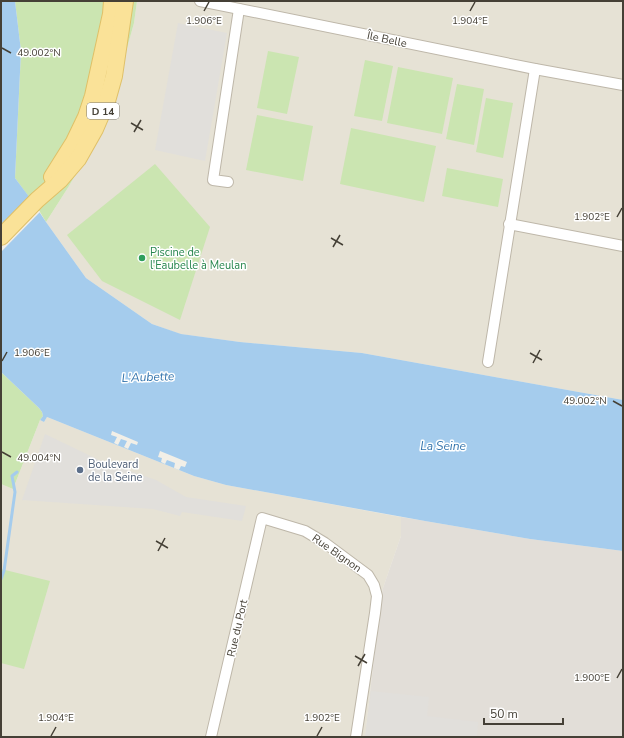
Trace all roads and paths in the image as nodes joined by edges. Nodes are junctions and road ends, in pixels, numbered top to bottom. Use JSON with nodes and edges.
{"nodes":[{"id":1,"x":112,"y":1,"type":"edge"},
{"id":2,"x":125,"y":1,"type":"edge"},
{"id":3,"x":200,"y":1,"type":"edge"},
{"id":4,"x":240,"y":9,"type":"junction"},
{"id":5,"x":535,"y":69,"type":"junction"},
{"id":6,"x":623,"y":85,"type":"edge"},
{"id":7,"x":228,"y":182,"type":"dead end"},
{"id":8,"x":37,"y":200,"type":"junction"},
{"id":9,"x":509,"y":224,"type":"junction"},
{"id":10,"x":1,"y":237,"type":"edge"},
{"id":11,"x":623,"y":246,"type":"edge"},
{"id":12,"x":488,"y":362,"type":"dead end"},
{"id":13,"x":262,"y":518,"type":"joint"},
{"id":14,"x":211,"y":737,"type":"edge"},
{"id":15,"x":356,"y":737,"type":"edge"}],
"edges":[{"from":1,"to":8,"type":"main road","number":"D 14"},
{"from":2,"to":8,"type":"main road","number":"D 14"},
{"from":3,"to":4,"type":"street","name":"Île Belle"},
{"from":4,"to":5,"type":"street","name":"Île Belle"},
{"from":4,"to":7,"type":"street"},
{"from":5,"to":6,"type":"street","name":"Île Belle"},
{"from":5,"to":9,"type":"street"},
{"from":8,"to":10,"type":"main road","number":"D 14"},
{"from":9,"to":11,"type":"street"},
{"from":9,"to":12,"type":"street"},
{"from":13,"to":14,"type":"street","name":"Rue du Port"},
{"from":13,"to":15,"type":"street","name":"Rue Bignon"}]}
